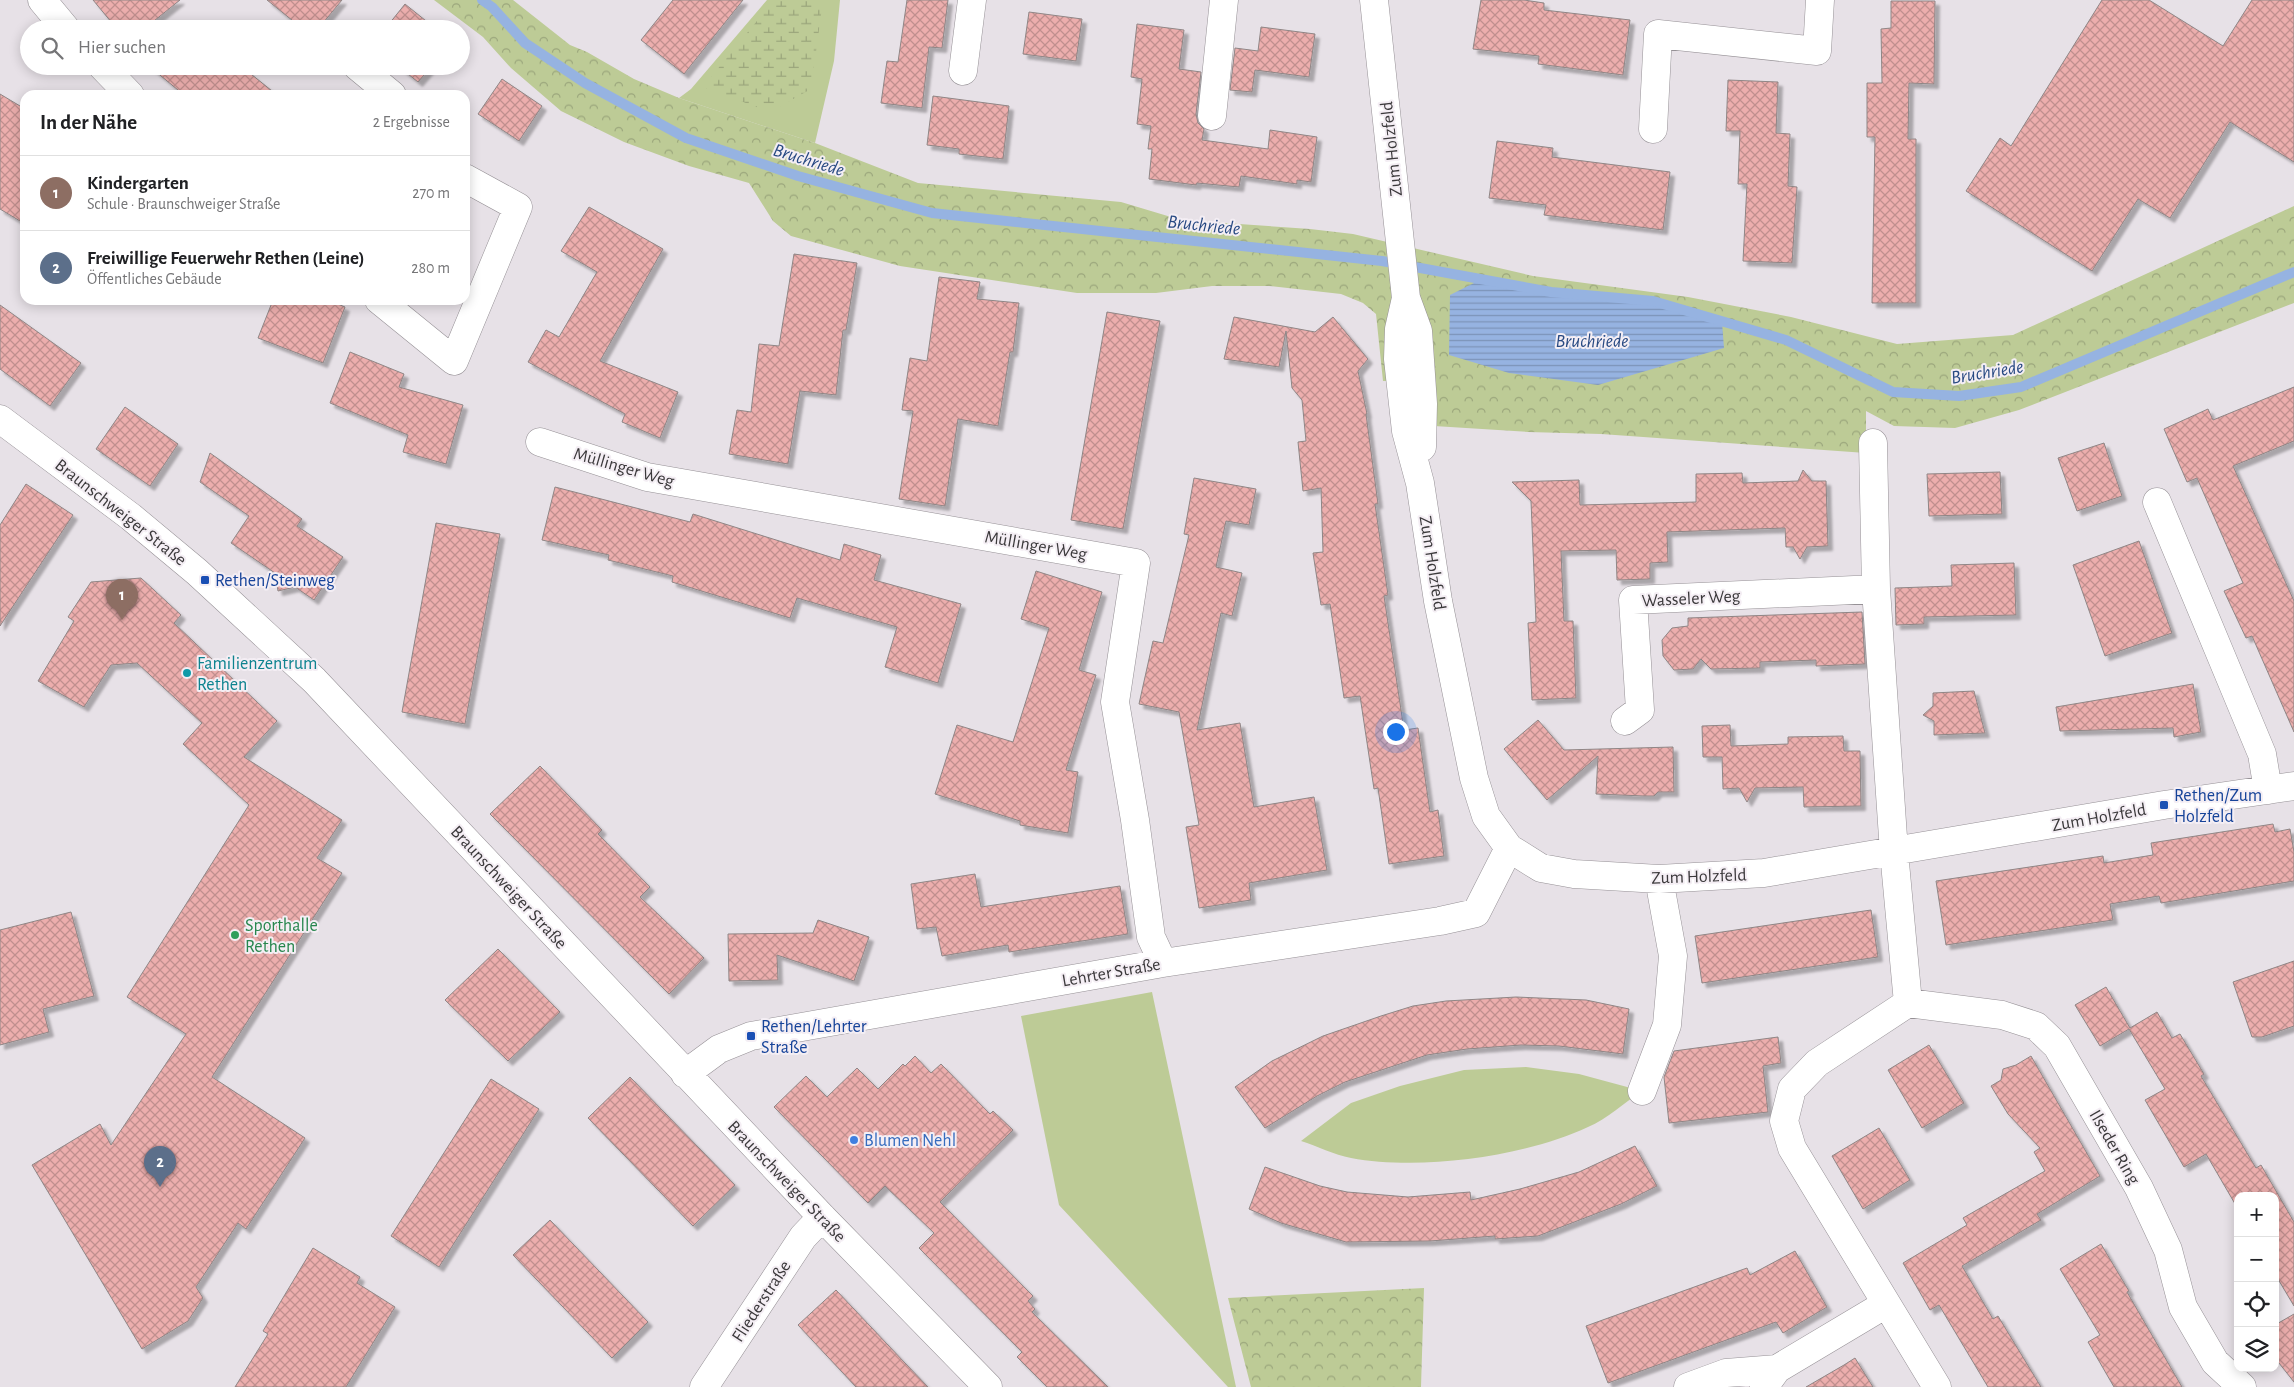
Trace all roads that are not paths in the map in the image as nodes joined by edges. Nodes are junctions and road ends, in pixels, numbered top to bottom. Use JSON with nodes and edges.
{"nodes":[{"id":1,"x":42,"y":0,"type":"edge"},
{"id":2,"x":972,"y":0,"type":"edge"},
{"id":3,"x":1224,"y":0,"type":"edge"},
{"id":4,"x":1374,"y":0,"type":"edge"},
{"id":5,"x":1820,"y":0,"type":"edge"},
{"id":6,"x":59,"y":20,"type":"edge"},
{"id":7,"x":963,"y":71,"type":"dead end"},
{"id":8,"x":111,"y":75,"type":"edge"},
{"id":9,"x":368,"y":75,"type":"edge"},
{"id":10,"x":125,"y":90,"type":"edge"},
{"id":11,"x":386,"y":90,"type":"edge"},
{"id":12,"x":1212,"y":116,"type":"dead end"},
{"id":13,"x":1653,"y":129,"type":"dead end"},
{"id":14,"x":470,"y":181,"type":"edge"},
{"id":15,"x":385,"y":305,"type":"edge"},
{"id":16,"x":0,"y":419,"type":"edge"},
{"id":17,"x":540,"y":442,"type":"dead end"},
{"id":18,"x":1874,"y":443,"type":"dead end"},
{"id":19,"x":2157,"y":502,"type":"dead end"},
{"id":20,"x":1876,"y":589,"type":"junction"},
{"id":21,"x":1625,"y":721,"type":"dead end"},
{"id":22,"x":2281,"y":788,"type":"edge"},
{"id":23,"x":1509,"y":848,"type":"junction"},
{"id":24,"x":1894,"y":852,"type":"junction"},
{"id":25,"x":1658,"y":878,"type":"junction"},
{"id":26,"x":1163,"y":963,"type":"junction"},
{"id":27,"x":1908,"y":1003,"type":"junction"},
{"id":28,"x":685,"y":1074,"type":"junction"},
{"id":29,"x":1642,"y":1091,"type":"dead end"},
{"id":30,"x":822,"y":1217,"type":"junction"},
{"id":31,"x":1886,"y":1304,"type":"junction"},
{"id":32,"x":1771,"y":1378,"type":"edge"},
{"id":33,"x":704,"y":1387,"type":"edge"},
{"id":34,"x":988,"y":1387,"type":"edge"},
{"id":35,"x":1688,"y":1387,"type":"edge"},
{"id":36,"x":1937,"y":1387,"type":"edge"},
{"id":37,"x":2242,"y":1387,"type":"edge"}],
"edges":[{"from":1,"to":6,"type":"street"},
{"from":2,"to":7,"type":"street"},
{"from":3,"to":12,"type":"street"},
{"from":4,"to":23,"type":"street","name":"Zum Holzfeld"},
{"from":5,"to":13,"type":"street"},
{"from":8,"to":10,"type":"street"},
{"from":9,"to":11,"type":"street"},
{"from":14,"to":15,"type":"street"},
{"from":16,"to":28,"type":"street","name":"Braunschweiger Straße"},
{"from":17,"to":26,"type":"street","name":"Müllinger Weg"},
{"from":18,"to":20,"type":"street"},
{"from":19,"to":22,"type":"street","name":"Zum Holzfeld"},
{"from":20,"to":21,"type":"street","name":"Wasseler Weg"},
{"from":20,"to":24,"type":"street"},
{"from":22,"to":24,"type":"street","name":"Zum Holzfeld"},
{"from":23,"to":25,"type":"street","name":"Zum Holzfeld"},
{"from":23,"to":26,"type":"street","name":"Lehrter Straße"},
{"from":24,"to":25,"type":"street","name":"Zum Holzfeld"},
{"from":24,"to":27,"type":"street"},
{"from":25,"to":29,"type":"street"},
{"from":26,"to":28,"type":"street","name":"Lehrter Straße"},
{"from":27,"to":31,"type":"street"},
{"from":27,"to":37,"type":"street","name":"Ilseder Ring"},
{"from":28,"to":30,"type":"street","name":"Braunschweiger Straße"},
{"from":30,"to":33,"type":"street","name":"Fliederstraße"},
{"from":30,"to":34,"type":"street","name":"Braunschweiger Straße"},
{"from":31,"to":32,"type":"street"},
{"from":31,"to":36,"type":"street"},
{"from":32,"to":35,"type":"street"}]}
